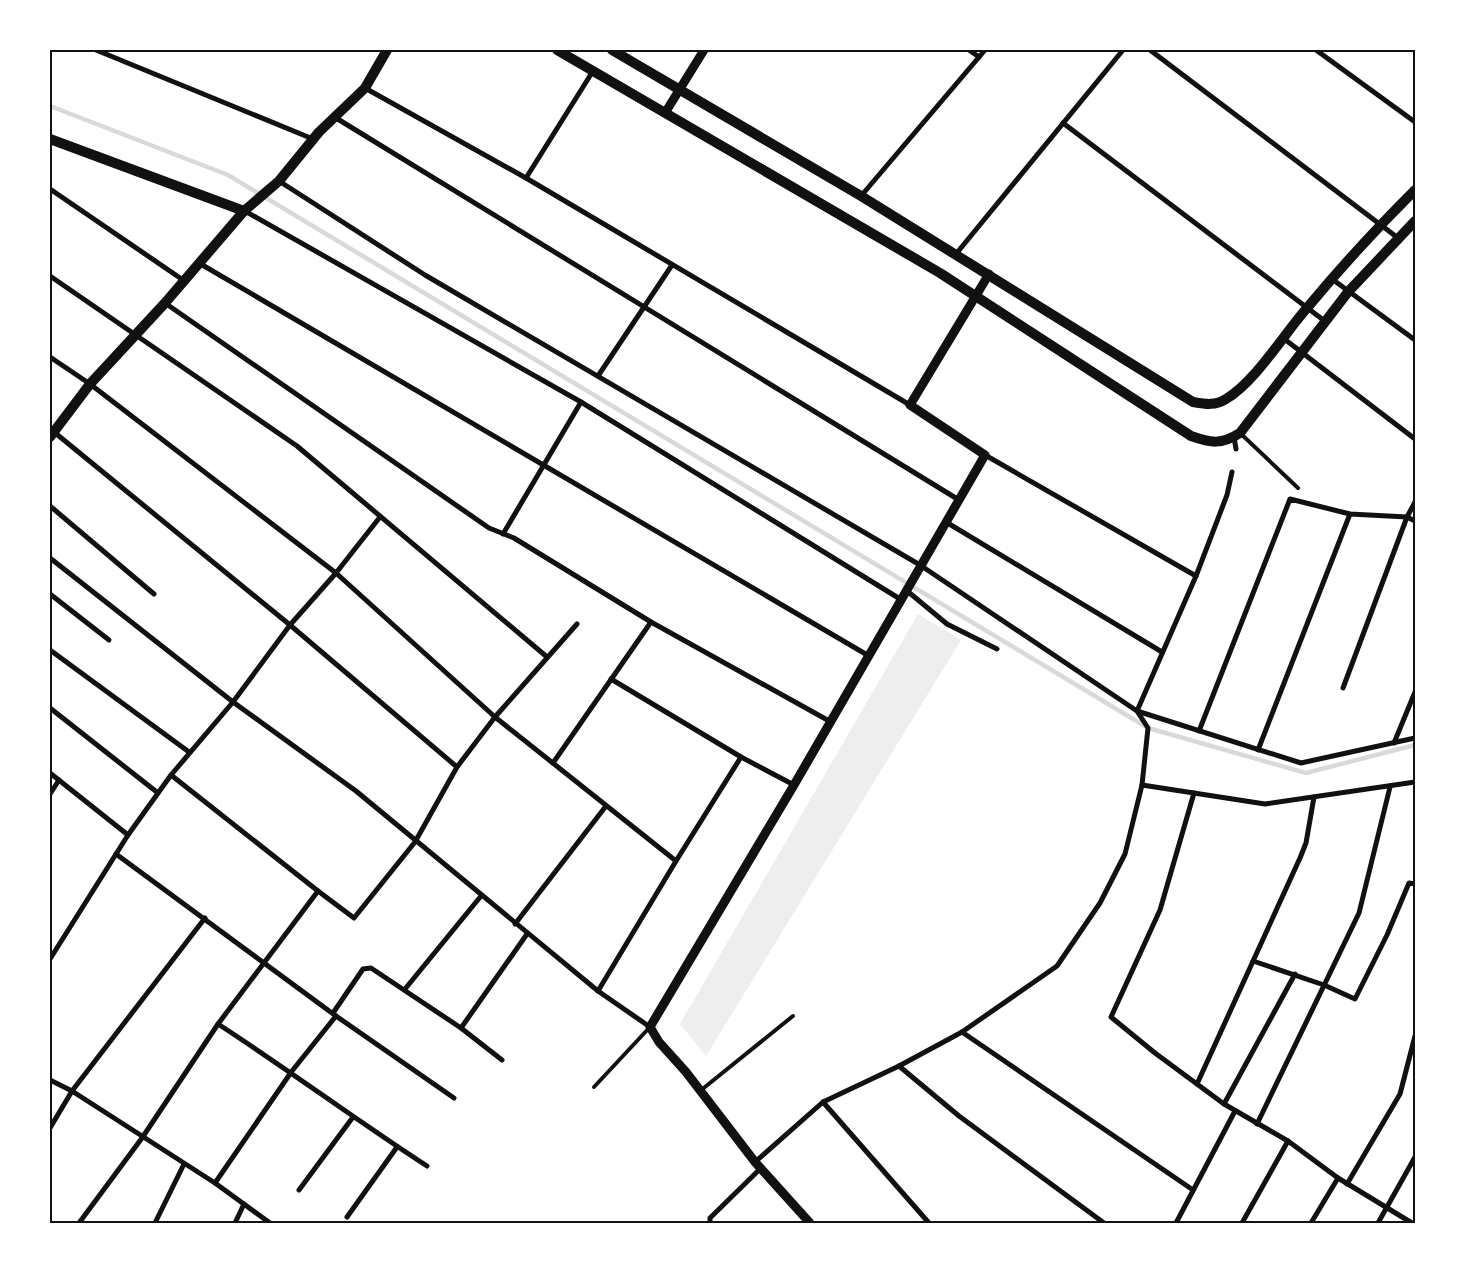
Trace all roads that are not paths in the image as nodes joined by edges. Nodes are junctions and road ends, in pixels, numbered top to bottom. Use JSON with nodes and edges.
{"nodes":[{"id":1,"x":96,"y":50,"type":"edge"},
{"id":2,"x":386,"y":50,"type":"edge"},
{"id":3,"x":557,"y":50,"type":"edge"},
{"id":4,"x":612,"y":50,"type":"edge"},
{"id":5,"x":704,"y":50,"type":"edge"},
{"id":6,"x":969,"y":50,"type":"edge"},
{"id":7,"x":985,"y":50,"type":"edge"},
{"id":8,"x":1124,"y":50,"type":"edge"},
{"id":9,"x":1150,"y":50,"type":"edge"},
{"id":10,"x":1316,"y":50,"type":"edge"},
{"id":11,"x":979,"y":57,"type":"junction"},
{"id":12,"x":593,"y":71,"type":"junction"},
{"id":13,"x":365,"y":88,"type":"junction"},
{"id":14,"x":680,"y":89,"type":"junction"},
{"id":15,"x":665,"y":113,"type":"junction"},
{"id":16,"x":336,"y":118,"type":"junction"},
{"id":17,"x":1415,"y":122,"type":"edge"},
{"id":18,"x":1063,"y":123,"type":"junction"},
{"id":19,"x":50,"y":139,"type":"edge"},
{"id":20,"x":313,"y":139,"type":"junction"},
{"id":21,"x":526,"y":178,"type":"junction"},
{"id":22,"x":279,"y":181,"type":"junction"},
{"id":23,"x":50,"y":189,"type":"edge"},
{"id":24,"x":1415,"y":190,"type":"edge"},
{"id":25,"x":862,"y":196,"type":"junction"},
{"id":26,"x":244,"y":210,"type":"junction"},
{"id":27,"x":1415,"y":221,"type":"edge"},
{"id":28,"x":1381,"y":224,"type":"junction"},
{"id":29,"x":1399,"y":238,"type":"junction"},
{"id":30,"x":956,"y":254,"type":"junction"},
{"id":31,"x":198,"y":262,"type":"junction"},
{"id":32,"x":672,"y":265,"type":"junction"},
{"id":33,"x":989,"y":274,"type":"junction"},
{"id":34,"x":50,"y":276,"type":"edge"},
{"id":35,"x":1332,"y":279,"type":"junction"},
{"id":36,"x":183,"y":280,"type":"junction"},
{"id":37,"x":1348,"y":292,"type":"junction"},
{"id":38,"x":976,"y":296,"type":"junction"},
{"id":39,"x":166,"y":303,"type":"junction"},
{"id":40,"x":644,"y":307,"type":"junction"},
{"id":41,"x":1307,"y":308,"type":"junction"},
{"id":42,"x":1326,"y":322,"type":"junction"},
{"id":43,"x":136,"y":335,"type":"junction"},
{"id":44,"x":1283,"y":338,"type":"junction"},
{"id":45,"x":1415,"y":340,"type":"edge"},
{"id":46,"x":1303,"y":353,"type":"junction"},
{"id":47,"x":50,"y":357,"type":"edge"},
{"id":48,"x":598,"y":376,"type":"junction"},
{"id":49,"x":90,"y":384,"type":"junction"},
{"id":50,"x":581,"y":402,"type":"junction"},
{"id":51,"x":910,"y":406,"type":"junction"},
{"id":52,"x":52,"y":435,"type":"edge"},
{"id":53,"x":1237,"y":435,"type":"junction"},
{"id":54,"x":1415,"y":439,"type":"edge"},
{"id":55,"x":1236,"y":449,"type":"dead end"},
{"id":56,"x":985,"y":455,"type":"junction"},
{"id":57,"x":542,"y":466,"type":"junction"},
{"id":58,"x":1232,"y":472,"type":"dead end"},
{"id":59,"x":1298,"y":488,"type":"dead end"},
{"id":60,"x":959,"y":500,"type":"junction"},
{"id":61,"x":1415,"y":502,"type":"edge"},
{"id":62,"x":50,"y":506,"type":"edge"},
{"id":63,"x":1350,"y":514,"type":"junction"},
{"id":64,"x":380,"y":517,"type":"junction"},
{"id":65,"x":1407,"y":517,"type":"junction"},
{"id":66,"x":1415,"y":521,"type":"edge"},
{"id":67,"x":945,"y":522,"type":"junction"},
{"id":68,"x":504,"y":534,"type":"junction"},
{"id":69,"x":50,"y":558,"type":"edge"},
{"id":70,"x":920,"y":565,"type":"junction"},
{"id":71,"x":336,"y":573,"type":"junction"},
{"id":72,"x":1196,"y":576,"type":"junction"},
{"id":73,"x":906,"y":589,"type":"junction"},
{"id":74,"x":50,"y":594,"type":"edge"},
{"id":75,"x":154,"y":594,"type":"dead end"},
{"id":76,"x":900,"y":598,"type":"junction"},
{"id":77,"x":651,"y":622,"type":"junction"},
{"id":78,"x":577,"y":624,"type":"dead end"},
{"id":79,"x":290,"y":625,"type":"junction"},
{"id":80,"x":109,"y":640,"type":"dead end"},
{"id":81,"x":997,"y":649,"type":"dead end"},
{"id":82,"x":50,"y":650,"type":"edge"},
{"id":83,"x":1162,"y":652,"type":"junction"},
{"id":84,"x":869,"y":656,"type":"junction"},
{"id":85,"x":547,"y":657,"type":"junction"},
{"id":86,"x":611,"y":679,"type":"junction"},
{"id":87,"x":1343,"y":688,"type":"dead end"},
{"id":88,"x":1415,"y":692,"type":"edge"},
{"id":89,"x":233,"y":702,"type":"junction"},
{"id":90,"x":50,"y":708,"type":"edge"},
{"id":91,"x":1137,"y":711,"type":"junction"},
{"id":92,"x":495,"y":717,"type":"junction"},
{"id":93,"x":830,"y":722,"type":"junction"},
{"id":94,"x":1200,"y":731,"type":"junction"},
{"id":95,"x":1415,"y":738,"type":"edge"},
{"id":96,"x":1394,"y":744,"type":"junction"},
{"id":97,"x":1258,"y":750,"type":"junction"},
{"id":98,"x":188,"y":752,"type":"junction"},
{"id":99,"x":741,"y":757,"type":"junction"},
{"id":100,"x":552,"y":763,"type":"junction"},
{"id":101,"x":457,"y":767,"type":"junction"},
{"id":102,"x":50,"y":773,"type":"edge"},
{"id":103,"x":171,"y":775,"type":"junction"},
{"id":104,"x":58,"y":780,"type":"junction"},
{"id":105,"x":1415,"y":782,"type":"edge"},
{"id":106,"x":794,"y":784,"type":"junction"},
{"id":107,"x":1142,"y":785,"type":"junction"},
{"id":108,"x":1390,"y":787,"type":"junction"},
{"id":109,"x":1194,"y":793,"type":"junction"},
{"id":110,"x":50,"y":794,"type":"edge"},
{"id":111,"x":158,"y":794,"type":"junction"},
{"id":112,"x":1314,"y":797,"type":"junction"},
{"id":113,"x":606,"y":806,"type":"junction"},
{"id":114,"x":128,"y":835,"type":"junction"},
{"id":115,"x":415,"y":842,"type":"junction"},
{"id":116,"x":116,"y":854,"type":"junction"},
{"id":117,"x":676,"y":861,"type":"junction"},
{"id":118,"x":1415,"y":884,"type":"edge"},
{"id":119,"x":318,"y":891,"type":"junction"},
{"id":120,"x":481,"y":896,"type":"junction"},
{"id":121,"x":206,"y":918,"type":"junction"},
{"id":122,"x":515,"y":924,"type":"junction"},
{"id":123,"x":527,"y":934,"type":"junction"},
{"id":124,"x":50,"y":959,"type":"edge"},
{"id":125,"x":264,"y":961,"type":"junction"},
{"id":126,"x":1253,"y":961,"type":"junction"},
{"id":127,"x":1295,"y":974,"type":"junction"},
{"id":128,"x":1324,"y":985,"type":"junction"},
{"id":129,"x":404,"y":989,"type":"junction"},
{"id":130,"x":598,"y":991,"type":"junction"},
{"id":131,"x":334,"y":1015,"type":"junction"},
{"id":132,"x":793,"y":1016,"type":"dead end"},
{"id":133,"x":218,"y":1024,"type":"junction"},
{"id":134,"x":650,"y":1027,"type":"junction"},
{"id":135,"x":461,"y":1028,"type":"junction"},
{"id":136,"x":962,"y":1032,"type":"junction"},
{"id":137,"x":1415,"y":1036,"type":"edge"},
{"id":138,"x":502,"y":1060,"type":"dead end"},
{"id":139,"x":899,"y":1066,"type":"junction"},
{"id":140,"x":292,"y":1071,"type":"junction"},
{"id":141,"x":50,"y":1080,"type":"edge"},
{"id":142,"x":1197,"y":1084,"type":"junction"},
{"id":143,"x":594,"y":1086,"type":"dead end"},
{"id":144,"x":72,"y":1091,"type":"junction"},
{"id":145,"x":700,"y":1091,"type":"junction"},
{"id":146,"x":454,"y":1098,"type":"dead end"},
{"id":147,"x":823,"y":1102,"type":"junction"},
{"id":148,"x":1224,"y":1104,"type":"junction"},
{"id":149,"x":1234,"y":1111,"type":"junction"},
{"id":150,"x":353,"y":1117,"type":"junction"},
{"id":151,"x":1257,"y":1124,"type":"junction"},
{"id":152,"x":50,"y":1128,"type":"edge"},
{"id":153,"x":142,"y":1138,"type":"junction"},
{"id":154,"x":1288,"y":1141,"type":"junction"},
{"id":155,"x":397,"y":1147,"type":"junction"},
{"id":156,"x":1415,"y":1157,"type":"edge"},
{"id":157,"x":184,"y":1164,"type":"junction"},
{"id":158,"x":758,"y":1165,"type":"junction"},
{"id":159,"x":427,"y":1166,"type":"dead end"},
{"id":160,"x":1338,"y":1178,"type":"junction"},
{"id":161,"x":215,"y":1183,"type":"junction"},
{"id":162,"x":1347,"y":1184,"type":"junction"},
{"id":163,"x":299,"y":1190,"type":"dead end"},
{"id":164,"x":1193,"y":1190,"type":"junction"},
{"id":165,"x":244,"y":1204,"type":"junction"},
{"id":166,"x":1387,"y":1208,"type":"junction"},
{"id":167,"x":347,"y":1217,"type":"dead end"},
{"id":168,"x":79,"y":1223,"type":"edge"},
{"id":169,"x":155,"y":1223,"type":"edge"},
{"id":170,"x":235,"y":1223,"type":"edge"},
{"id":171,"x":270,"y":1223,"type":"edge"},
{"id":172,"x":710,"y":1223,"type":"edge"},
{"id":173,"x":810,"y":1223,"type":"edge"},
{"id":174,"x":929,"y":1223,"type":"edge"},
{"id":175,"x":1104,"y":1223,"type":"edge"},
{"id":176,"x":1176,"y":1223,"type":"edge"},
{"id":177,"x":1242,"y":1223,"type":"edge"},
{"id":178,"x":1311,"y":1223,"type":"edge"},
{"id":179,"x":1378,"y":1223,"type":"edge"},
{"id":180,"x":1412,"y":1223,"type":"edge"}],
"edges":[{"from":1,"to":20,"type":"street"},
{"from":2,"to":13,"type":"main road"},
{"from":3,"to":12,"type":"main road"},
{"from":4,"to":14,"type":"main road"},
{"from":5,"to":14,"type":"street"},
{"from":6,"to":11,"type":"street"},
{"from":7,"to":11,"type":"street"},
{"from":8,"to":18,"type":"street"},
{"from":9,"to":28,"type":"street"},
{"from":10,"to":17,"type":"street"},
{"from":11,"to":25,"type":"street"},
{"from":12,"to":15,"type":"main road"},
{"from":12,"to":21,"type":"street"},
{"from":13,"to":16,"type":"main road"},
{"from":13,"to":21,"type":"street"},
{"from":14,"to":15,"type":"street"},
{"from":14,"to":25,"type":"main road"},
{"from":15,"to":38,"type":"main road"},
{"from":16,"to":20,"type":"main road"},
{"from":16,"to":40,"type":"street"},
{"from":18,"to":30,"type":"street"},
{"from":18,"to":41,"type":"street"},
{"from":19,"to":26,"type":"main road"},
{"from":20,"to":22,"type":"main road"},
{"from":21,"to":32,"type":"street"},
{"from":22,"to":26,"type":"main road"},
{"from":22,"to":48,"type":"street"},
{"from":23,"to":36,"type":"street"},
{"from":24,"to":28,"type":"main road"},
{"from":25,"to":30,"type":"main road"},
{"from":26,"to":31,"type":"main road"},
{"from":26,"to":50,"type":"street"},
{"from":27,"to":29,"type":"main road"},
{"from":28,"to":29,"type":"street"},
{"from":28,"to":35,"type":"main road"},
{"from":29,"to":37,"type":"main road"},
{"from":30,"to":33,"type":"main road"},
{"from":31,"to":36,"type":"main road"},
{"from":31,"to":57,"type":"street"},
{"from":32,"to":40,"type":"street"},
{"from":32,"to":51,"type":"street"},
{"from":33,"to":38,"type":"street"},
{"from":33,"to":44,"type":"main road"},
{"from":34,"to":43,"type":"street"},
{"from":35,"to":37,"type":"street"},
{"from":35,"to":41,"type":"main road"},
{"from":36,"to":39,"type":"main road"},
{"from":37,"to":42,"type":"main road"},
{"from":37,"to":45,"type":"street"},
{"from":38,"to":51,"type":"street"},
{"from":38,"to":53,"type":"main road"},
{"from":39,"to":43,"type":"main road"},
{"from":39,"to":68,"type":"street"},
{"from":40,"to":48,"type":"street"},
{"from":40,"to":60,"type":"street"},
{"from":41,"to":42,"type":"street"},
{"from":41,"to":44,"type":"main road"},
{"from":42,"to":46,"type":"main road"},
{"from":43,"to":49,"type":"main road"},
{"from":43,"to":64,"type":"street"},
{"from":44,"to":46,"type":"street"},
{"from":46,"to":53,"type":"main road"},
{"from":46,"to":54,"type":"street"},
{"from":47,"to":49,"type":"street"},
{"from":48,"to":70,"type":"street"},
{"from":49,"to":52,"type":"main road"},
{"from":49,"to":71,"type":"street"},
{"from":50,"to":57,"type":"street"},
{"from":50,"to":76,"type":"street"},
{"from":51,"to":56,"type":"street"},
{"from":52,"to":79,"type":"street"},
{"from":53,"to":55,"type":"street"},
{"from":53,"to":59,"type":"lane"},
{"from":56,"to":60,"type":"street"},
{"from":56,"to":72,"type":"street"},
{"from":57,"to":68,"type":"street"},
{"from":57,"to":84,"type":"street"},
{"from":58,"to":72,"type":"street"},
{"from":60,"to":67,"type":"street"},
{"from":61,"to":65,"type":"street"},
{"from":62,"to":75,"type":"street"},
{"from":63,"to":65,"type":"street"},
{"from":63,"to":94,"type":"street"},
{"from":63,"to":97,"type":"street"},
{"from":64,"to":71,"type":"street"},
{"from":64,"to":85,"type":"street"},
{"from":65,"to":66,"type":"street"},
{"from":65,"to":87,"type":"street"},
{"from":67,"to":70,"type":"street"},
{"from":67,"to":83,"type":"street"},
{"from":68,"to":77,"type":"street"},
{"from":69,"to":89,"type":"street"},
{"from":70,"to":73,"type":"street"},
{"from":70,"to":91,"type":"street"},
{"from":71,"to":79,"type":"street"},
{"from":71,"to":92,"type":"street"},
{"from":72,"to":83,"type":"street"},
{"from":73,"to":76,"type":"street"},
{"from":73,"to":81,"type":"street"},
{"from":74,"to":80,"type":"street"},
{"from":76,"to":84,"type":"street"},
{"from":77,"to":86,"type":"street"},
{"from":77,"to":93,"type":"street"},
{"from":78,"to":85,"type":"street"},
{"from":79,"to":89,"type":"street"},
{"from":79,"to":101,"type":"street"},
{"from":82,"to":98,"type":"street"},
{"from":83,"to":91,"type":"street"},
{"from":84,"to":93,"type":"street"},
{"from":85,"to":92,"type":"street"},
{"from":86,"to":99,"type":"street"},
{"from":86,"to":100,"type":"street"},
{"from":88,"to":96,"type":"street"},
{"from":89,"to":98,"type":"street"},
{"from":89,"to":115,"type":"street"},
{"from":90,"to":111,"type":"street"},
{"from":91,"to":94,"type":"street"},
{"from":91,"to":107,"type":"street"},
{"from":92,"to":100,"type":"street"},
{"from":92,"to":101,"type":"street"},
{"from":93,"to":106,"type":"street"},
{"from":94,"to":97,"type":"street"},
{"from":95,"to":96,"type":"street"},
{"from":96,"to":97,"type":"street"},
{"from":98,"to":103,"type":"street"},
{"from":99,"to":106,"type":"street"},
{"from":99,"to":117,"type":"street"},
{"from":100,"to":113,"type":"street"},
{"from":101,"to":115,"type":"street"},
{"from":102,"to":104,"type":"street"},
{"from":103,"to":111,"type":"street"},
{"from":103,"to":119,"type":"street"},
{"from":104,"to":110,"type":"street"},
{"from":104,"to":114,"type":"street"},
{"from":105,"to":108,"type":"street"},
{"from":106,"to":134,"type":"street"},
{"from":107,"to":109,"type":"street"},
{"from":107,"to":136,"type":"street"},
{"from":108,"to":112,"type":"street"},
{"from":108,"to":128,"type":"street"},
{"from":109,"to":112,"type":"street"},
{"from":109,"to":142,"type":"street"},
{"from":111,"to":114,"type":"street"},
{"from":112,"to":126,"type":"street"},
{"from":113,"to":117,"type":"street"},
{"from":113,"to":122,"type":"street"},
{"from":114,"to":116,"type":"street"},
{"from":115,"to":119,"type":"street"},
{"from":115,"to":120,"type":"street"},
{"from":116,"to":121,"type":"street"},
{"from":116,"to":124,"type":"street"},
{"from":117,"to":130,"type":"street"},
{"from":118,"to":128,"type":"street"},
{"from":119,"to":125,"type":"street"},
{"from":120,"to":122,"type":"street"},
{"from":120,"to":129,"type":"street"},
{"from":121,"to":125,"type":"street"},
{"from":121,"to":144,"type":"street"},
{"from":122,"to":123,"type":"street"},
{"from":123,"to":130,"type":"street"},
{"from":123,"to":135,"type":"street"},
{"from":125,"to":131,"type":"street"},
{"from":125,"to":133,"type":"street"},
{"from":126,"to":127,"type":"street"},
{"from":126,"to":142,"type":"street"},
{"from":127,"to":128,"type":"street"},
{"from":127,"to":148,"type":"street"},
{"from":128,"to":151,"type":"street"},
{"from":129,"to":131,"type":"street"},
{"from":129,"to":135,"type":"street"},
{"from":130,"to":134,"type":"street"},
{"from":131,"to":140,"type":"street"},
{"from":131,"to":146,"type":"street"},
{"from":132,"to":145,"type":"lane"},
{"from":133,"to":140,"type":"street"},
{"from":133,"to":153,"type":"street"},
{"from":134,"to":143,"type":"lane"},
{"from":134,"to":145,"type":"street"},
{"from":135,"to":138,"type":"street"},
{"from":136,"to":139,"type":"street"},
{"from":136,"to":164,"type":"street"},
{"from":137,"to":162,"type":"street"},
{"from":139,"to":147,"type":"street"},
{"from":139,"to":175,"type":"street"},
{"from":140,"to":150,"type":"street"},
{"from":140,"to":161,"type":"street"},
{"from":141,"to":144,"type":"street"},
{"from":142,"to":148,"type":"street"},
{"from":144,"to":152,"type":"street"},
{"from":144,"to":153,"type":"street"},
{"from":145,"to":158,"type":"street"},
{"from":147,"to":158,"type":"street"},
{"from":147,"to":174,"type":"street"},
{"from":148,"to":149,"type":"street"},
{"from":149,"to":151,"type":"street"},
{"from":149,"to":164,"type":"street"},
{"from":150,"to":155,"type":"street"},
{"from":150,"to":163,"type":"street"},
{"from":151,"to":154,"type":"street"},
{"from":153,"to":157,"type":"street"},
{"from":153,"to":168,"type":"street"},
{"from":154,"to":160,"type":"street"},
{"from":154,"to":177,"type":"street"},
{"from":155,"to":159,"type":"street"},
{"from":155,"to":167,"type":"street"},
{"from":156,"to":166,"type":"street"},
{"from":157,"to":161,"type":"street"},
{"from":157,"to":169,"type":"street"},
{"from":158,"to":172,"type":"street"},
{"from":158,"to":173,"type":"street"},
{"from":160,"to":162,"type":"street"},
{"from":160,"to":178,"type":"street"},
{"from":161,"to":165,"type":"street"},
{"from":162,"to":166,"type":"street"},
{"from":164,"to":176,"type":"street"},
{"from":165,"to":170,"type":"street"},
{"from":165,"to":171,"type":"street"},
{"from":166,"to":179,"type":"street"},
{"from":166,"to":180,"type":"street"}]}
